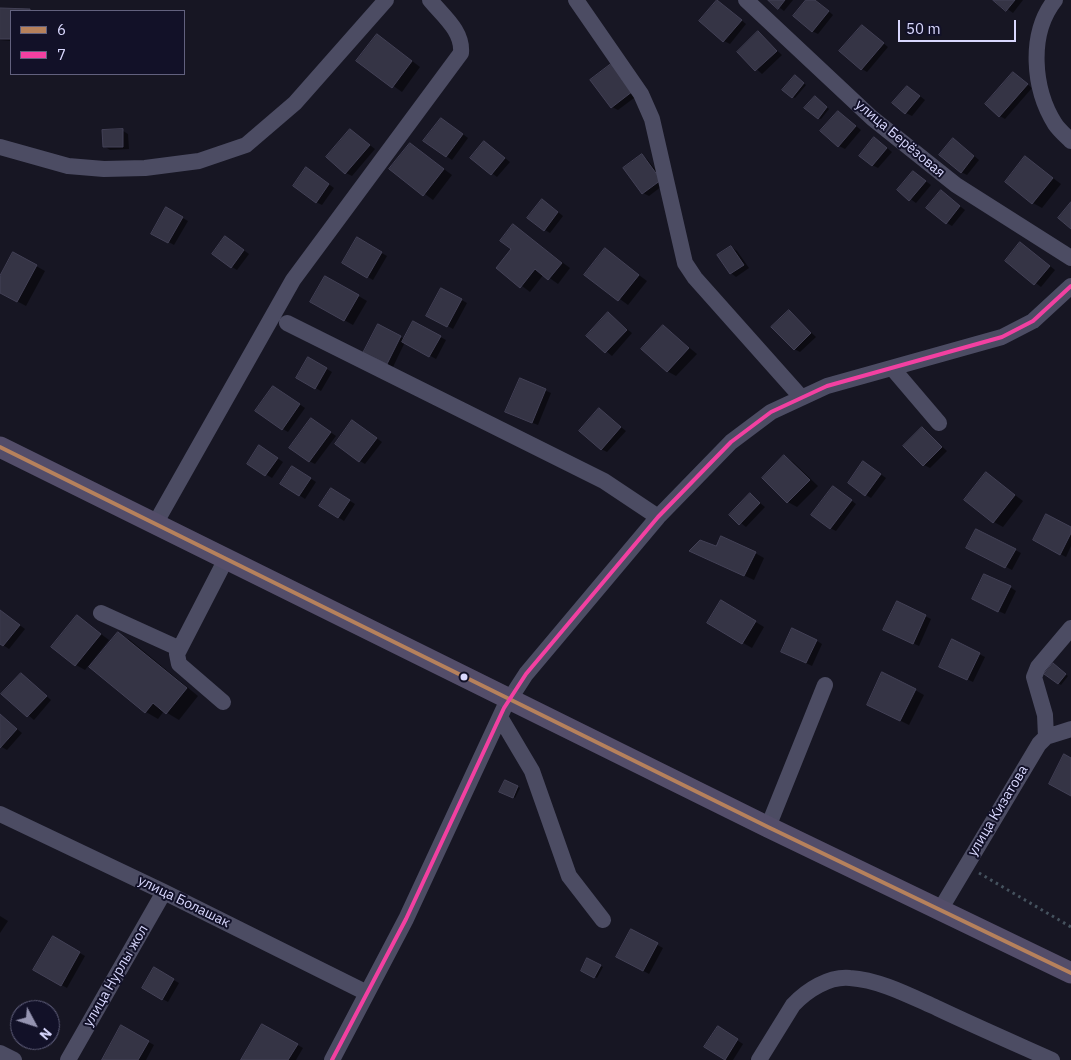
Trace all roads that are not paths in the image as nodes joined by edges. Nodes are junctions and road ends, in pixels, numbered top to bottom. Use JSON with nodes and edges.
{"nodes":[{"id":1,"x":386,"y":0,"type":"edge"},
{"id":2,"x":430,"y":0,"type":"edge"},
{"id":3,"x":576,"y":0,"type":"edge"},
{"id":4,"x":1055,"y":0,"type":"edge"},
{"id":5,"x":749,"y":1,"type":"edge"},
{"id":6,"x":1071,"y":141,"type":"edge"},
{"id":7,"x":0,"y":147,"type":"edge"},
{"id":8,"x":1071,"y":258,"type":"edge"},
{"id":9,"x":1071,"y":286,"type":"edge"},
{"id":10,"x":287,"y":323,"type":"dead end"},
{"id":11,"x":893,"y":369,"type":"junction"},
{"id":12,"x":801,"y":397,"type":"junction"},
{"id":13,"x":939,"y":423,"type":"dead end"},
{"id":14,"x":0,"y":447,"type":"edge"},
{"id":15,"x":658,"y":517,"type":"junction"},
{"id":16,"x":155,"y":524,"type":"junction"},
{"id":17,"x":226,"y":559,"type":"junction"},
{"id":18,"x":102,"y":613,"type":"dead end"},
{"id":19,"x":1071,"y":628,"type":"edge"},
{"id":20,"x":178,"y":648,"type":"junction"},
{"id":21,"x":825,"y":685,"type":"dead end"},
{"id":22,"x":223,"y":702,"type":"dead end"},
{"id":23,"x":505,"y":708,"type":"junction"},
{"id":24,"x":1071,"y":729,"type":"edge"},
{"id":25,"x":1046,"y":736,"type":"junction"},
{"id":26,"x":0,"y":814,"type":"edge"},
{"id":27,"x":768,"y":827,"type":"junction"},
{"id":28,"x":164,"y":892,"type":"junction"},
{"id":29,"x":940,"y":910,"type":"junction"},
{"id":30,"x":603,"y":920,"type":"dead end"},
{"id":31,"x":1071,"y":973,"type":"edge"},
{"id":32,"x":367,"y":993,"type":"junction"},
{"id":33,"x":0,"y":1053,"type":"edge"},
{"id":34,"x":14,"y":1060,"type":"edge"},
{"id":35,"x":68,"y":1060,"type":"edge"},
{"id":36,"x":332,"y":1060,"type":"edge"},
{"id":37,"x":759,"y":1060,"type":"edge"},
{"id":38,"x":1052,"y":1060,"type":"edge"}],
"edges":[{"from":1,"to":7,"type":"street"},
{"from":2,"to":16,"type":"street"},
{"from":3,"to":12,"type":"street"},
{"from":4,"to":6,"type":"street"},
{"from":5,"to":8,"type":"street","name":"улица Берёзовая"},
{"from":9,"to":11,"type":"street"},
{"from":10,"to":15,"type":"street"},
{"from":11,"to":12,"type":"street"},
{"from":11,"to":13,"type":"street"},
{"from":12,"to":15,"type":"street"},
{"from":14,"to":16,"type":"main road"},
{"from":15,"to":23,"type":"street"},
{"from":16,"to":17,"type":"main road"},
{"from":17,"to":20,"type":"street"},
{"from":17,"to":23,"type":"main road"},
{"from":18,"to":20,"type":"street"},
{"from":19,"to":25,"type":"street"},
{"from":20,"to":22,"type":"street"},
{"from":21,"to":27,"type":"street"},
{"from":23,"to":27,"type":"main road"},
{"from":23,"to":30,"type":"street"},
{"from":23,"to":32,"type":"street"},
{"from":24,"to":25,"type":"street"},
{"from":25,"to":29,"type":"street","name":"улица Кизатова"},
{"from":26,"to":28,"type":"street","name":"улица Болашак"},
{"from":27,"to":29,"type":"main road"},
{"from":28,"to":32,"type":"street","name":"улица Болашак"},
{"from":28,"to":35,"type":"street","name":"улица Нурлы жол"},
{"from":29,"to":31,"type":"main road"},
{"from":32,"to":36,"type":"street"},
{"from":33,"to":34,"type":"street"},
{"from":37,"to":38,"type":"street"}]}
